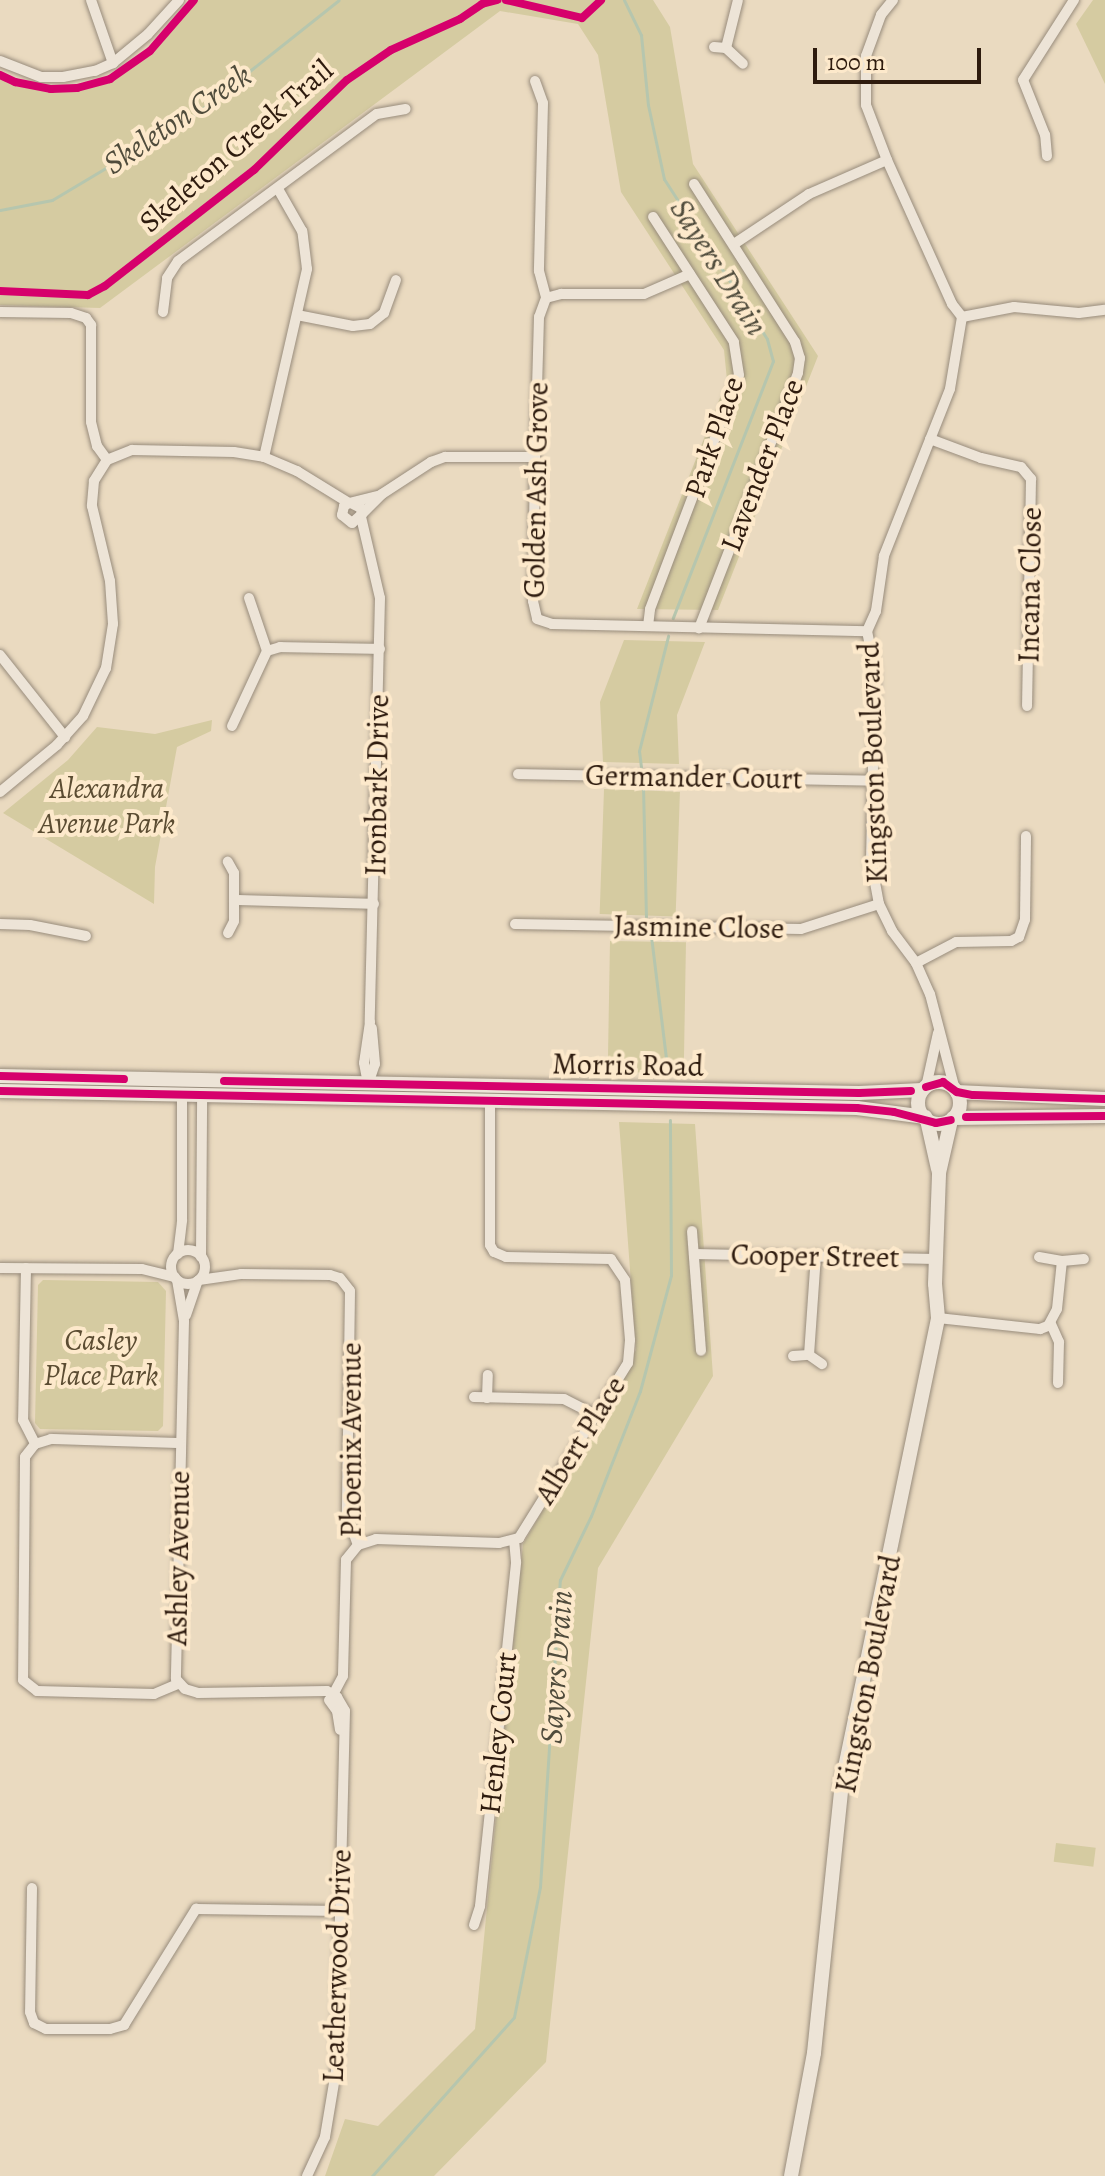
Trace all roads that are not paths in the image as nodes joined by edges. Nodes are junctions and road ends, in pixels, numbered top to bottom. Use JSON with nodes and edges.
{"nodes":[{"id":1,"x":91,"y":0,"type":"edge"},
{"id":2,"x":179,"y":0,"type":"edge"},
{"id":3,"x":738,"y":0,"type":"edge"},
{"id":4,"x":893,"y":0,"type":"edge"},
{"id":5,"x":1074,"y":0,"type":"edge"},
{"id":6,"x":714,"y":47,"type":"dead end"},
{"id":7,"x":726,"y":48,"type":"junction"},
{"id":8,"x":0,"y":61,"type":"edge"},
{"id":9,"x":113,"y":63,"type":"junction"},
{"id":10,"x":743,"y":64,"type":"dead end"},
{"id":11,"x":535,"y":81,"type":"dead end"},
{"id":12,"x":406,"y":109,"type":"dead end"},
{"id":13,"x":1047,"y":156,"type":"dead end"},
{"id":14,"x":887,"y":160,"type":"junction"},
{"id":15,"x":694,"y":184,"type":"dead end"},
{"id":16,"x":278,"y":189,"type":"junction"},
{"id":17,"x":653,"y":217,"type":"dead end"},
{"id":18,"x":734,"y":244,"type":"junction"},
{"id":19,"x":690,"y":274,"type":"junction"},
{"id":20,"x":396,"y":280,"type":"dead end"},
{"id":21,"x":546,"y":298,"type":"junction"},
{"id":22,"x":1105,"y":310,"type":"edge"},
{"id":23,"x":0,"y":312,"type":"edge"},
{"id":24,"x":163,"y":312,"type":"dead end"},
{"id":25,"x":297,"y":315,"type":"junction"},
{"id":26,"x":962,"y":317,"type":"junction"},
{"id":27,"x":930,"y":439,"type":"junction"},
{"id":28,"x":264,"y":457,"type":"junction"},
{"id":29,"x":535,"y":457,"type":"junction"},
{"id":30,"x":107,"y":460,"type":"junction"},
{"id":31,"x":382,"y":494,"type":"junction"},
{"id":32,"x":347,"y":506,"type":"junction"},
{"id":33,"x":358,"y":518,"type":"junction"},
{"id":34,"x":249,"y":598,"type":"dead end"},
{"id":35,"x":648,"y":626,"type":"junction"},
{"id":36,"x":699,"y":628,"type":"junction"},
{"id":37,"x":867,"y":631,"type":"junction"},
{"id":38,"x":380,"y":649,"type":"junction"},
{"id":39,"x":267,"y":651,"type":"junction"},
{"id":40,"x":0,"y":655,"type":"edge"},
{"id":41,"x":1027,"y":706,"type":"dead end"},
{"id":42,"x":232,"y":726,"type":"dead end"},
{"id":43,"x":65,"y":737,"type":"junction"},
{"id":44,"x":518,"y":774,"type":"dead end"},
{"id":45,"x":871,"y":781,"type":"junction"},
{"id":46,"x":0,"y":792,"type":"edge"},
{"id":47,"x":1026,"y":836,"type":"dead end"},
{"id":48,"x":228,"y":862,"type":"dead end"},
{"id":49,"x":234,"y":900,"type":"junction"},
{"id":50,"x":374,"y":904,"type":"junction"},
{"id":51,"x":879,"y":904,"type":"junction"},
{"id":52,"x":0,"y":924,"type":"edge"},
{"id":53,"x":515,"y":924,"type":"dead end"},
{"id":54,"x":228,"y":933,"type":"dead end"},
{"id":55,"x":86,"y":936,"type":"dead end"},
{"id":56,"x":1019,"y":937,"type":"junction"},
{"id":57,"x":1031,"y":946,"type":"dead end"},
{"id":58,"x":916,"y":963,"type":"junction"},
{"id":59,"x":939,"y":1027,"type":"junction"},
{"id":60,"x":0,"y":1076,"type":"edge"},
{"id":61,"x":193,"y":1081,"type":"junction"},
{"id":62,"x":924,"y":1088,"type":"junction"},
{"id":63,"x":0,"y":1091,"type":"edge"},
{"id":64,"x":368,"y":1091,"type":"junction"},
{"id":65,"x":956,"y":1091,"type":"junction"},
{"id":66,"x":182,"y":1094,"type":"junction"},
{"id":67,"x":491,"y":1094,"type":"junction"},
{"id":68,"x":202,"y":1095,"type":"junction"},
{"id":69,"x":1105,"y":1099,"type":"edge"},
{"id":70,"x":1105,"y":1116,"type":"edge"},
{"id":71,"x":926,"y":1118,"type":"junction"},
{"id":72,"x":952,"y":1119,"type":"junction"},
{"id":73,"x":939,"y":1173,"type":"junction"},
{"id":74,"x":692,"y":1231,"type":"dead end"},
{"id":75,"x":694,"y":1254,"type":"junction"},
{"id":76,"x":816,"y":1255,"type":"junction"},
{"id":77,"x":175,"y":1257,"type":"junction"},
{"id":78,"x":1039,"y":1257,"type":"dead end"},
{"id":79,"x":202,"y":1258,"type":"junction"},
{"id":80,"x":936,"y":1259,"type":"junction"},
{"id":81,"x":1084,"y":1259,"type":"dead end"},
{"id":82,"x":1062,"y":1261,"type":"junction"},
{"id":83,"x":0,"y":1268,"type":"edge"},
{"id":84,"x":26,"y":1268,"type":"junction"},
{"id":85,"x":142,"y":1269,"type":"junction"},
{"id":86,"x":241,"y":1274,"type":"junction"},
{"id":87,"x":176,"y":1279,"type":"junction"},
{"id":88,"x":198,"y":1281,"type":"junction"},
{"id":89,"x":938,"y":1318,"type":"junction"},
{"id":90,"x":184,"y":1321,"type":"junction"},
{"id":91,"x":1051,"y":1324,"type":"junction"},
{"id":92,"x":701,"y":1351,"type":"dead end"},
{"id":93,"x":809,"y":1355,"type":"junction"},
{"id":94,"x":793,"y":1356,"type":"dead end"},
{"id":95,"x":822,"y":1364,"type":"dead end"},
{"id":96,"x":488,"y":1375,"type":"dead end"},
{"id":97,"x":1058,"y":1383,"type":"dead end"},
{"id":98,"x":474,"y":1397,"type":"dead end"},
{"id":99,"x":487,"y":1398,"type":"junction"},
{"id":100,"x":593,"y":1414,"type":"junction"},
{"id":101,"x":180,"y":1443,"type":"junction"},
{"id":102,"x":35,"y":1444,"type":"junction"},
{"id":103,"x":514,"y":1541,"type":"junction"},
{"id":104,"x":358,"y":1545,"type":"junction"},
{"id":105,"x":178,"y":1684,"type":"junction"},
{"id":106,"x":332,"y":1698,"type":"junction"},
{"id":107,"x":32,"y":1888,"type":"dead end"},
{"id":108,"x":341,"y":1911,"type":"junction"},
{"id":109,"x":474,"y":1925,"type":"dead end"},
{"id":110,"x":307,"y":2176,"type":"edge"},
{"id":111,"x":791,"y":2176,"type":"edge"}],
"edges":[{"from":1,"to":9,"type":"street"},
{"from":2,"to":9,"type":"street"},
{"from":3,"to":7,"type":"street"},
{"from":4,"to":14,"type":"street"},
{"from":5,"to":13,"type":"street"},
{"from":6,"to":7,"type":"street"},
{"from":7,"to":10,"type":"street"},
{"from":8,"to":9,"type":"street"},
{"from":11,"to":21,"type":"street","name":"Golden Ash Grove"},
{"from":12,"to":16,"type":"street"},
{"from":14,"to":18,"type":"street"},
{"from":14,"to":26,"type":"street"},
{"from":15,"to":18,"type":"street","name":"Lavender Place"},
{"from":16,"to":24,"type":"street"},
{"from":16,"to":25,"type":"street"},
{"from":17,"to":19,"type":"street","name":"Park Place"},
{"from":18,"to":36,"type":"street","name":"Lavender Place"},
{"from":19,"to":21,"type":"street"},
{"from":19,"to":35,"type":"street","name":"Park Place"},
{"from":20,"to":25,"type":"street"},
{"from":21,"to":29,"type":"street","name":"Golden Ash Grove"},
{"from":22,"to":26,"type":"street"},
{"from":23,"to":30,"type":"street"},
{"from":25,"to":28,"type":"street"},
{"from":26,"to":27,"type":"street","name":"Kingston Boulevard"},
{"from":27,"to":37,"type":"street","name":"Kingston Boulevard"},
{"from":27,"to":41,"type":"street","name":"Incana Close"},
{"from":28,"to":30,"type":"street"},
{"from":28,"to":32,"type":"street"},
{"from":29,"to":31,"type":"street"},
{"from":29,"to":35,"type":"street","name":"Golden Ash Grove"},
{"from":30,"to":43,"type":"street"},
{"from":31,"to":32,"type":"street"},
{"from":31,"to":33,"type":"street"},
{"from":32,"to":33,"type":"street"},
{"from":32,"to":33,"type":"street"},
{"from":33,"to":38,"type":"street","name":"Ironbark Drive"},
{"from":34,"to":39,"type":"street"},
{"from":35,"to":36,"type":"street","name":"Golden Ash Grove"},
{"from":36,"to":37,"type":"street","name":"Golden Ash Grove"},
{"from":37,"to":45,"type":"street","name":"Kingston Boulevard"},
{"from":38,"to":39,"type":"street"},
{"from":38,"to":50,"type":"street","name":"Ironbark Drive"},
{"from":39,"to":42,"type":"street"},
{"from":40,"to":43,"type":"street"},
{"from":43,"to":46,"type":"street"},
{"from":44,"to":45,"type":"street","name":"Germander Court"},
{"from":45,"to":51,"type":"street","name":"Kingston Boulevard"},
{"from":47,"to":56,"type":"street"},
{"from":48,"to":49,"type":"street"},
{"from":49,"to":50,"type":"street"},
{"from":49,"to":54,"type":"street"},
{"from":50,"to":64,"type":"street","name":"Ironbark Drive"},
{"from":51,"to":53,"type":"street","name":"Jasmine Close"},
{"from":51,"to":58,"type":"street","name":"Kingston Boulevard"},
{"from":52,"to":55,"type":"street"},
{"from":56,"to":57,"type":"street"},
{"from":56,"to":58,"type":"street"},
{"from":58,"to":59,"type":"street","name":"Kingston Boulevard"},
{"from":59,"to":62,"type":"street"},
{"from":59,"to":65,"type":"street","name":"Kingston Boulevard"},
{"from":60,"to":61,"type":"street","name":"Morris Road"},
{"from":61,"to":64,"type":"street","name":"Morris Road"},
{"from":61,"to":66,"type":"street"},
{"from":61,"to":68,"type":"street"},
{"from":62,"to":65,"type":"street"},
{"from":62,"to":67,"type":"street","name":"Morris Road"},
{"from":62,"to":71,"type":"street"},
{"from":63,"to":66,"type":"street","name":"Morris Road"},
{"from":64,"to":67,"type":"street","name":"Morris Road"},
{"from":64,"to":68,"type":"street","name":"Morris Road"},
{"from":65,"to":69,"type":"street"},
{"from":65,"to":72,"type":"street"},
{"from":66,"to":68,"type":"street","name":"Morris Road"},
{"from":66,"to":77,"type":"street"},
{"from":67,"to":71,"type":"street","name":"Morris Road"},
{"from":67,"to":100,"type":"street","name":"Albert Place"},
{"from":68,"to":79,"type":"street"},
{"from":70,"to":72,"type":"street"},
{"from":71,"to":72,"type":"street"},
{"from":71,"to":73,"type":"street","name":"Kingston Boulevard"},
{"from":72,"to":73,"type":"street","name":"Kingston Boulevard"},
{"from":73,"to":80,"type":"street","name":"Kingston Boulevard"},
{"from":74,"to":75,"type":"street"},
{"from":75,"to":76,"type":"street","name":"Cooper Street"},
{"from":75,"to":92,"type":"street"},
{"from":76,"to":80,"type":"street","name":"Cooper Street"},
{"from":76,"to":93,"type":"street"},
{"from":77,"to":79,"type":"street"},
{"from":77,"to":85,"type":"street"},
{"from":77,"to":87,"type":"street"},
{"from":78,"to":82,"type":"street"},
{"from":79,"to":86,"type":"street","name":"Phoenix Avenue"},
{"from":79,"to":88,"type":"street"},
{"from":80,"to":89,"type":"street","name":"Kingston Boulevard"},
{"from":81,"to":82,"type":"street"},
{"from":82,"to":91,"type":"street"},
{"from":83,"to":84,"type":"street"},
{"from":84,"to":85,"type":"street"},
{"from":84,"to":102,"type":"street"},
{"from":85,"to":87,"type":"street"},
{"from":86,"to":88,"type":"street","name":"Phoenix Avenue"},
{"from":86,"to":104,"type":"street","name":"Phoenix Avenue"},
{"from":87,"to":88,"type":"street"},
{"from":87,"to":90,"type":"street","name":"Ashley Avenue"},
{"from":88,"to":90,"type":"street","name":"Ashley Avenue"},
{"from":89,"to":91,"type":"street"},
{"from":89,"to":111,"type":"street","name":"Kingston Boulevard"},
{"from":90,"to":101,"type":"street","name":"Ashley Avenue"},
{"from":91,"to":97,"type":"street"},
{"from":93,"to":94,"type":"street"},
{"from":93,"to":95,"type":"street"},
{"from":96,"to":99,"type":"street"},
{"from":98,"to":99,"type":"street"},
{"from":99,"to":100,"type":"street"},
{"from":100,"to":103,"type":"street","name":"Albert Place"},
{"from":101,"to":102,"type":"street"},
{"from":101,"to":105,"type":"street","name":"Ashley Avenue"},
{"from":102,"to":105,"type":"street"},
{"from":103,"to":104,"type":"street"},
{"from":103,"to":109,"type":"street","name":"Henley Court"},
{"from":104,"to":106,"type":"street","name":"Phoenix Avenue"},
{"from":105,"to":106,"type":"street","name":"Ashley Avenue"},
{"from":106,"to":108,"type":"street","name":"Leatherwood Drive"},
{"from":107,"to":108,"type":"street"},
{"from":108,"to":110,"type":"street","name":"Leatherwood Drive"}]}
